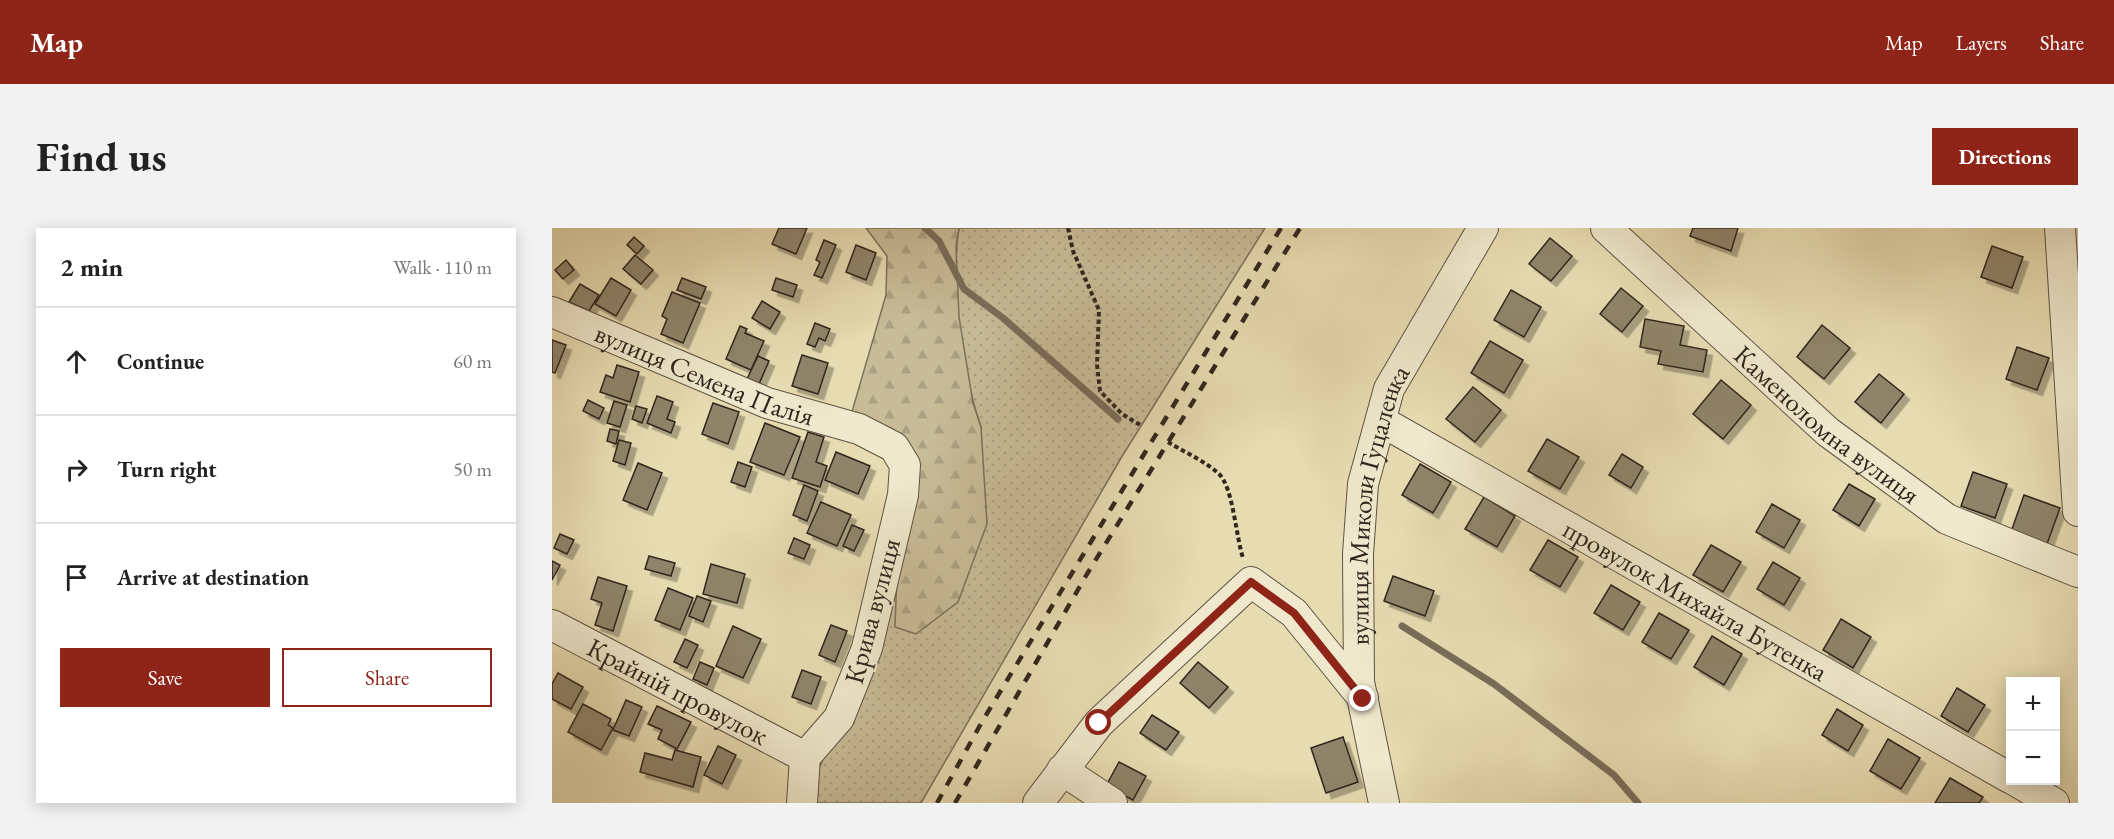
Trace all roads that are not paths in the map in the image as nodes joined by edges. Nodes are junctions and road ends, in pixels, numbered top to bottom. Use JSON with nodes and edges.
{"nodes":[{"id":1,"x":1483,"y":228,"type":"edge"},
{"id":2,"x":1606,"y":228,"type":"edge"},
{"id":3,"x":2060,"y":228,"type":"edge"},
{"id":4,"x":552,"y":312,"type":"edge"},
{"id":5,"x":1382,"y":421,"type":"junction"},
{"id":6,"x":859,"y":429,"type":"joint"},
{"id":7,"x":2078,"y":480,"type":"edge"},
{"id":8,"x":2078,"y":511,"type":"edge"},
{"id":9,"x":2078,"y":572,"type":"edge"},
{"id":10,"x":552,"y":625,"type":"edge"},
{"id":11,"x":1363,"y":699,"type":"junction"},
{"id":12,"x":805,"y":757,"type":"junction"},
{"id":13,"x":1062,"y":770,"type":"junction"},
{"id":14,"x":2006,"y":776,"type":"edge"},
{"id":15,"x":2022,"y":785,"type":"edge"},
{"id":16,"x":802,"y":803,"type":"edge"},
{"id":17,"x":1038,"y":803,"type":"edge"},
{"id":18,"x":1112,"y":803,"type":"edge"},
{"id":19,"x":1384,"y":803,"type":"edge"},
{"id":20,"x":2054,"y":803,"type":"edge"}],
"edges":[{"from":1,"to":5,"type":"street","name":"вулиця Миколи Гуцаленка"},
{"from":2,"to":9,"type":"street","name":"Каменоломна вулиця"},
{"from":3,"to":7,"type":"street"},
{"from":4,"to":6,"type":"street","name":"вулиця Семена Палія"},
{"from":5,"to":11,"type":"street","name":"вулиця Миколи Гуцаленка"},
{"from":5,"to":14,"type":"street","name":"провулок Михайла Бутенка"},
{"from":6,"to":12,"type":"street","name":"Крива вулиця"},
{"from":7,"to":8,"type":"street"},
{"from":10,"to":12,"type":"street","name":"Крайній провулок"},
{"from":11,"to":13,"type":"street"},
{"from":11,"to":19,"type":"street","name":"вулиця Миколи Гуцаленка"},
{"from":12,"to":16,"type":"street"},
{"from":13,"to":17,"type":"street"},
{"from":13,"to":18,"type":"street"},
{"from":15,"to":20,"type":"street","name":"провулок Михайла Бутенка"}]}
